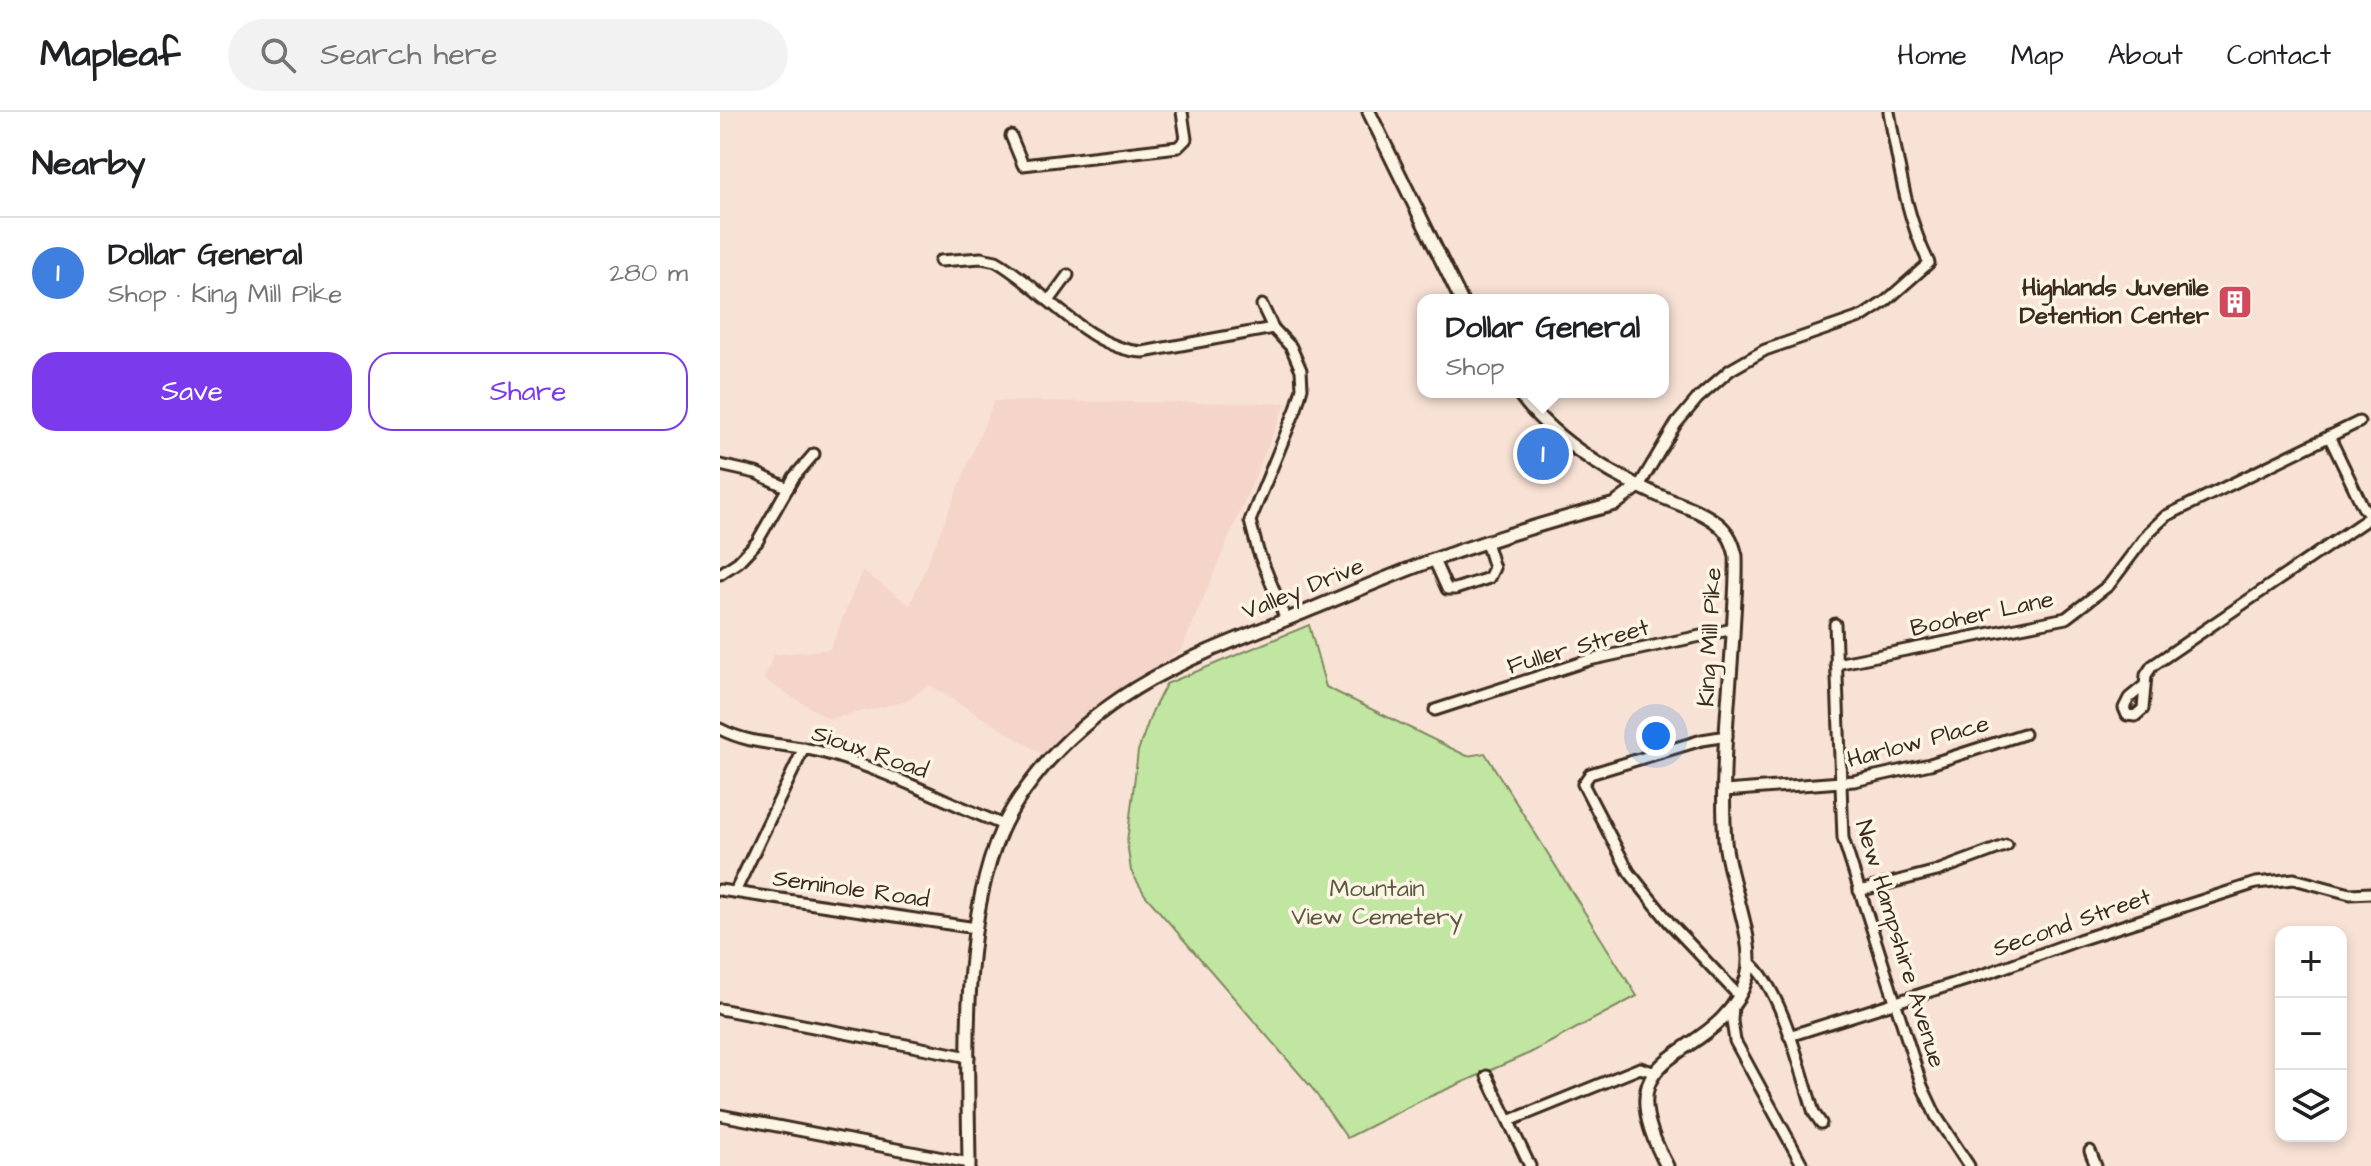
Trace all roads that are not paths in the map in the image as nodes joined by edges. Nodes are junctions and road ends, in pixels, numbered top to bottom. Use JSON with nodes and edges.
{"nodes":[{"id":1,"x":1182,"y":112,"type":"edge"},
{"id":2,"x":1369,"y":112,"type":"edge"},
{"id":3,"x":1889,"y":112,"type":"edge"},
{"id":4,"x":1011,"y":136,"type":"dead end"},
{"id":5,"x":940,"y":261,"type":"dead end"},
{"id":6,"x":1068,"y":275,"type":"dead end"},
{"id":7,"x":1458,"y":294,"type":"edge"},
{"id":8,"x":1049,"y":301,"type":"junction"},
{"id":9,"x":1262,"y":305,"type":"dead end"},
{"id":10,"x":1273,"y":328,"type":"junction"},
{"id":11,"x":1523,"y":398,"type":"edge"},
{"id":12,"x":2359,"y":422,"type":"dead end"},
{"id":13,"x":2329,"y":436,"type":"junction"},
{"id":14,"x":814,"y":454,"type":"dead end"},
{"id":15,"x":720,"y":465,"type":"edge"},
{"id":16,"x":1639,"y":486,"type":"junction"},
{"id":17,"x":788,"y":488,"type":"junction"},
{"id":18,"x":2370,"y":513,"type":"edge"},
{"id":19,"x":1486,"y":542,"type":"junction"},
{"id":20,"x":1434,"y":560,"type":"junction"},
{"id":21,"x":720,"y":574,"type":"edge"},
{"id":22,"x":1286,"y":620,"type":"junction"},
{"id":23,"x":1835,"y":624,"type":"dead end"},
{"id":24,"x":1733,"y":629,"type":"junction"},
{"id":25,"x":1836,"y":664,"type":"junction"},
{"id":26,"x":2145,"y":685,"type":"dead end"},
{"id":27,"x":1435,"y":710,"type":"dead end"},
{"id":28,"x":720,"y":729,"type":"edge"},
{"id":29,"x":2024,"y":734,"type":"dead end"},
{"id":30,"x":1727,"y":736,"type":"junction"},
{"id":31,"x":804,"y":748,"type":"junction"},
{"id":32,"x":1839,"y":784,"type":"junction"},
{"id":33,"x":1725,"y":791,"type":"junction"},
{"id":34,"x":1004,"y":825,"type":"junction"},
{"id":35,"x":2007,"y":845,"type":"dead end"},
{"id":36,"x":720,"y":890,"type":"edge"},
{"id":37,"x":1859,"y":891,"type":"junction"},
{"id":38,"x":735,"y":892,"type":"junction"},
{"id":39,"x":2371,"y":893,"type":"edge"},
{"id":40,"x":976,"y":928,"type":"junction"},
{"id":41,"x":1749,"y":962,"type":"junction"},
{"id":42,"x":1736,"y":1001,"type":"junction"},
{"id":43,"x":1895,"y":1002,"type":"junction"},
{"id":44,"x":720,"y":1009,"type":"edge"},
{"id":45,"x":1789,"y":1036,"type":"junction"},
{"id":46,"x":969,"y":1057,"type":"junction"},
{"id":47,"x":1653,"y":1072,"type":"junction"},
{"id":48,"x":1487,"y":1076,"type":"dead end"},
{"id":49,"x":720,"y":1115,"type":"edge"},
{"id":50,"x":1509,"y":1121,"type":"junction"},
{"id":51,"x":1821,"y":1123,"type":"dead end"},
{"id":52,"x":2090,"y":1151,"type":"dead end"},
{"id":53,"x":969,"y":1164,"type":"edge"},
{"id":54,"x":1530,"y":1166,"type":"edge"},
{"id":55,"x":1667,"y":1166,"type":"edge"},
{"id":56,"x":1803,"y":1166,"type":"edge"},
{"id":57,"x":1969,"y":1166,"type":"edge"},
{"id":58,"x":2096,"y":1166,"type":"edge"}],
"edges":[{"from":1,"to":4,"type":"street"},
{"from":2,"to":7,"type":"main road"},
{"from":3,"to":16,"type":"street","name":"Valley Drive"},
{"from":5,"to":8,"type":"street"},
{"from":6,"to":8,"type":"street"},
{"from":8,"to":10,"type":"street"},
{"from":9,"to":10,"type":"street"},
{"from":10,"to":22,"type":"street"},
{"from":11,"to":16,"type":"main road","name":"King Mill Pike"},
{"from":12,"to":13,"type":"street","name":"Booher Lane"},
{"from":13,"to":18,"type":"street"},
{"from":13,"to":25,"type":"street","name":"Booher Lane"},
{"from":14,"to":17,"type":"street"},
{"from":15,"to":17,"type":"street"},
{"from":16,"to":19,"type":"main road","name":"Valley Drive"},
{"from":16,"to":24,"type":"main road","name":"King Mill Pike"},
{"from":17,"to":21,"type":"street"},
{"from":18,"to":26,"type":"street"},
{"from":19,"to":20,"type":"main road","name":"Valley Drive"},
{"from":19,"to":20,"type":"street"},
{"from":20,"to":22,"type":"main road","name":"Valley Drive"},
{"from":22,"to":34,"type":"main road","name":"Valley Drive"},
{"from":23,"to":25,"type":"street","name":"New Hampshire Avenue"},
{"from":24,"to":27,"type":"street","name":"Fuller Street"},
{"from":24,"to":30,"type":"main road","name":"King Mill Pike"},
{"from":25,"to":32,"type":"street","name":"New Hampshire Avenue"},
{"from":28,"to":31,"type":"street","name":"Sioux Road"},
{"from":29,"to":32,"type":"street","name":"Harlow Place"},
{"from":30,"to":33,"type":"main road","name":"King Mill Pike"},
{"from":30,"to":42,"type":"street"},
{"from":31,"to":34,"type":"street","name":"Sioux Road"},
{"from":31,"to":38,"type":"street"},
{"from":32,"to":33,"type":"street","name":"Harlow Place"},
{"from":32,"to":37,"type":"street","name":"New Hampshire Avenue"},
{"from":33,"to":41,"type":"main road","name":"King Mill Pike"},
{"from":34,"to":40,"type":"main road","name":"Valley Drive"},
{"from":35,"to":37,"type":"street"},
{"from":36,"to":38,"type":"street","name":"Seminole Road"},
{"from":37,"to":43,"type":"street","name":"New Hampshire Avenue"},
{"from":38,"to":40,"type":"street","name":"Seminole Road"},
{"from":39,"to":43,"type":"street","name":"Second Street"},
{"from":40,"to":46,"type":"main road","name":"Valley Drive"},
{"from":41,"to":42,"type":"main road","name":"King Mill Pike"},
{"from":41,"to":45,"type":"street"},
{"from":42,"to":47,"type":"main road"},
{"from":42,"to":56,"type":"street"},
{"from":43,"to":45,"type":"street","name":"Second Street"},
{"from":43,"to":57,"type":"street","name":"New Hampshire Avenue"},
{"from":44,"to":46,"type":"street"},
{"from":45,"to":51,"type":"street"},
{"from":46,"to":53,"type":"main road","name":"Valley Drive"},
{"from":47,"to":50,"type":"street"},
{"from":47,"to":55,"type":"main road"},
{"from":48,"to":50,"type":"street"},
{"from":49,"to":53,"type":"street"},
{"from":50,"to":54,"type":"street"},
{"from":52,"to":58,"type":"street"}]}
